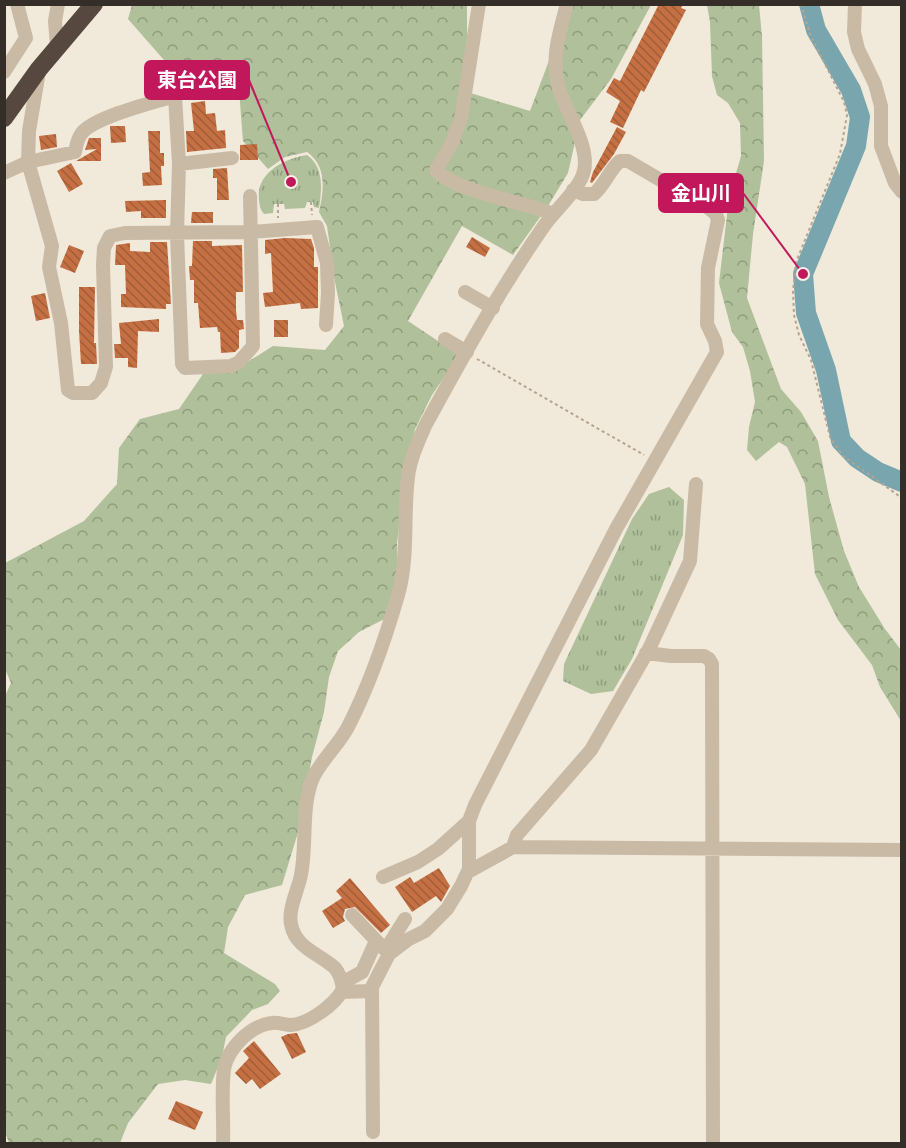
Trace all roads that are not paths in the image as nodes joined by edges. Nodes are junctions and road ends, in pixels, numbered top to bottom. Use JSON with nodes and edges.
{"nodes":[{"id":1,"x":17,"y":4,"type":"edge"},
{"id":2,"x":58,"y":4,"type":"edge"},
{"id":3,"x":94,"y":4,"type":"edge"},
{"id":4,"x":479,"y":4,"type":"edge"},
{"id":5,"x":567,"y":4,"type":"edge"},
{"id":6,"x":855,"y":4,"type":"edge"},
{"id":7,"x":57,"y":46,"type":"junction"},
{"id":8,"x":39,"y":69,"type":"junction"},
{"id":9,"x":4,"y":72,"type":"edge"},
{"id":10,"x":4,"y":118,"type":"edge"},
{"id":11,"x":232,"y":158,"type":"dead end"},
{"id":12,"x":28,"y":162,"type":"junction"},
{"id":13,"x":179,"y":164,"type":"junction"},
{"id":14,"x":4,"y":173,"type":"edge"},
{"id":15,"x":573,"y":190,"type":"junction"},
{"id":16,"x":902,"y":192,"type":"edge"},
{"id":17,"x":250,"y":196,"type":"dead end"},
{"id":18,"x":553,"y":214,"type":"junction"},
{"id":19,"x":251,"y":232,"type":"junction"},
{"id":20,"x":177,"y":234,"type":"junction"},
{"id":21,"x":465,"y":292,"type":"dead end"},
{"id":22,"x":493,"y":308,"type":"junction"},
{"id":23,"x":326,"y":325,"type":"dead end"},
{"id":24,"x":445,"y":339,"type":"dead end"},
{"id":25,"x":467,"y":352,"type":"junction"},
{"id":26,"x":696,"y":484,"type":"dead end"},
{"id":27,"x":646,"y":653,"type":"junction"},
{"id":28,"x":469,"y":821,"type":"junction"},
{"id":29,"x":513,"y":847,"type":"junction"},
{"id":30,"x":712,"y":850,"type":"junction"},
{"id":31,"x":902,"y":850,"type":"edge"},
{"id":32,"x":468,"y":872,"type":"junction"},
{"id":33,"x":383,"y":878,"type":"dead end"},
{"id":34,"x":352,"y":915,"type":"dead end"},
{"id":35,"x":405,"y":919,"type":"dead end"},
{"id":36,"x":376,"y":941,"type":"junction"},
{"id":37,"x":388,"y":954,"type":"junction"},
{"id":38,"x":342,"y":987,"type":"junction"},
{"id":39,"x":372,"y":991,"type":"junction"},
{"id":40,"x":373,"y":1132,"type":"dead end"},
{"id":41,"x":224,"y":1143,"type":"edge"},
{"id":42,"x":713,"y":1143,"type":"edge"}],
"edges":[{"from":1,"to":9,"type":"street"},
{"from":2,"to":7,"type":"street"},
{"from":3,"to":7,"type":"highway"},
{"from":4,"to":18,"type":"street"},
{"from":5,"to":15,"type":"street"},
{"from":6,"to":16,"type":"street"},
{"from":7,"to":8,"type":"highway"},
{"from":8,"to":10,"type":"highway"},
{"from":8,"to":12,"type":"street"},
{"from":11,"to":13,"type":"street"},
{"from":12,"to":13,"type":"street"},
{"from":12,"to":14,"type":"street"},
{"from":12,"to":20,"type":"street"},
{"from":13,"to":20,"type":"street"},
{"from":15,"to":18,"type":"street"},
{"from":15,"to":28,"type":"street"},
{"from":17,"to":19,"type":"street"},
{"from":18,"to":22,"type":"street"},
{"from":19,"to":20,"type":"street"},
{"from":19,"to":20,"type":"street"},
{"from":19,"to":23,"type":"street"},
{"from":21,"to":22,"type":"street"},
{"from":22,"to":25,"type":"street"},
{"from":24,"to":25,"type":"street"},
{"from":25,"to":38,"type":"street"},
{"from":26,"to":27,"type":"street"},
{"from":27,"to":29,"type":"street"},
{"from":27,"to":30,"type":"street"},
{"from":28,"to":32,"type":"street"},
{"from":28,"to":33,"type":"street"},
{"from":29,"to":30,"type":"street"},
{"from":29,"to":32,"type":"street"},
{"from":30,"to":31,"type":"street"},
{"from":30,"to":42,"type":"street"},
{"from":32,"to":37,"type":"street"},
{"from":34,"to":36,"type":"street"},
{"from":35,"to":37,"type":"street"},
{"from":36,"to":37,"type":"street"},
{"from":36,"to":38,"type":"street"},
{"from":37,"to":39,"type":"street"},
{"from":38,"to":39,"type":"street"},
{"from":38,"to":41,"type":"street"},
{"from":39,"to":40,"type":"street"}]}
